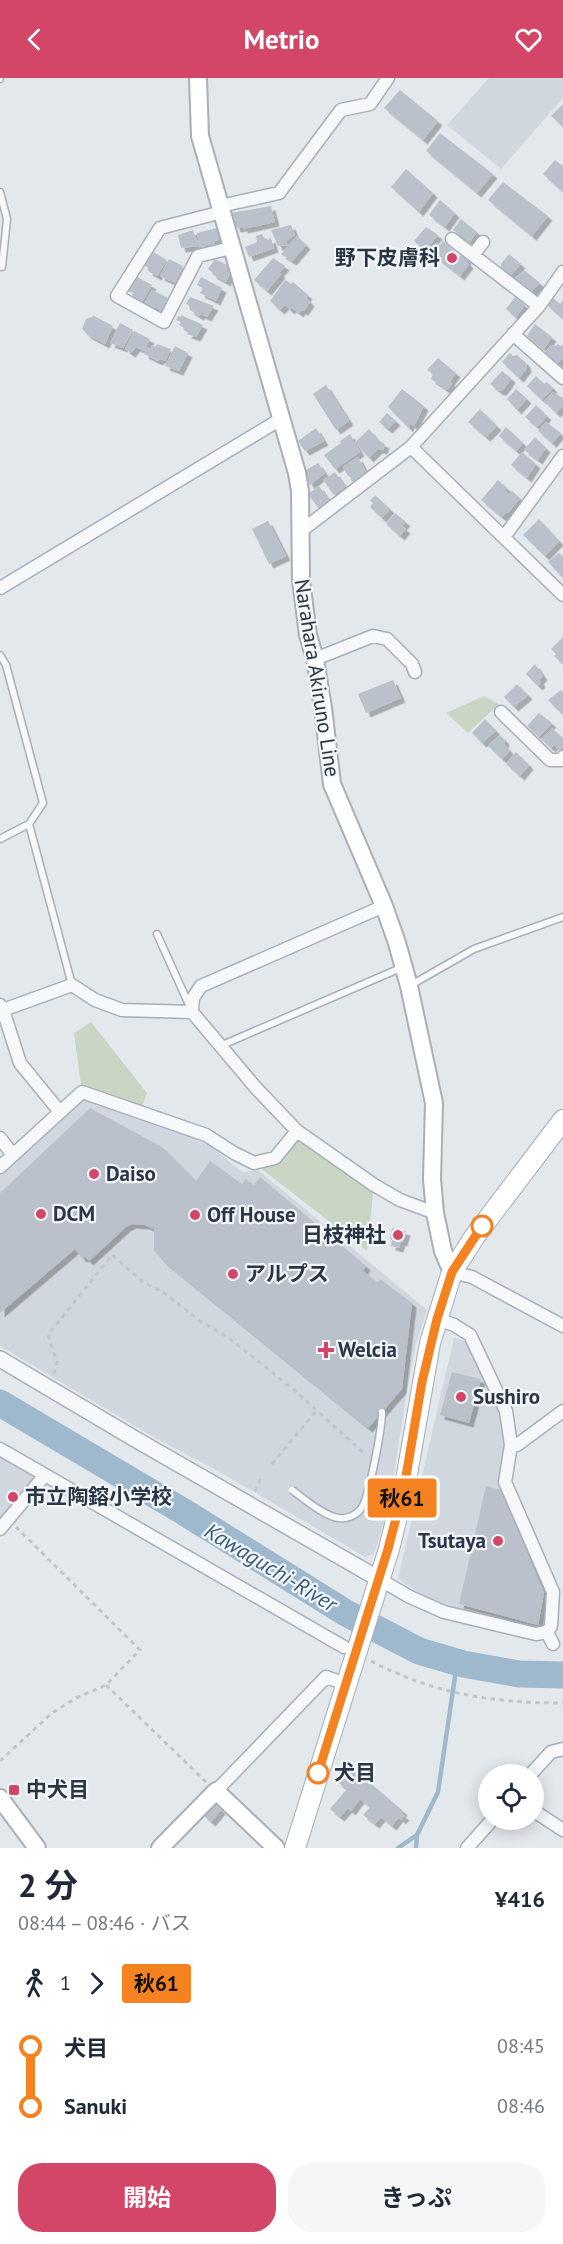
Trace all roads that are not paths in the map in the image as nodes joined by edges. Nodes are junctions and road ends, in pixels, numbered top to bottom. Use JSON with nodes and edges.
{"nodes":[{"id":1,"x":198,"y":78,"type":"edge"},
{"id":2,"x":388,"y":78,"type":"edge"},
{"id":3,"x":0,"y":192,"type":"edge"},
{"id":4,"x":221,"y":209,"type":"junction"},
{"id":5,"x":452,"y":239,"type":"dead end"},
{"id":6,"x":483,"y":242,"type":"dead end"},
{"id":7,"x":231,"y":248,"type":"junction"},
{"id":8,"x":473,"y":255,"type":"junction"},
{"id":9,"x":2,"y":267,"type":"dead end"},
{"id":10,"x":563,"y":272,"type":"edge"},
{"id":11,"x":539,"y":306,"type":"junction"},
{"id":12,"x":513,"y":334,"type":"junction"},
{"id":13,"x":563,"y":378,"type":"edge"},
{"id":14,"x":281,"y":419,"type":"junction"},
{"id":15,"x":411,"y":447,"type":"junction"},
{"id":16,"x":563,"y":456,"type":"edge"},
{"id":17,"x":301,"y":531,"type":"junction"},
{"id":18,"x":504,"y":537,"type":"junction"},
{"id":19,"x":0,"y":588,"type":"edge"},
{"id":20,"x":563,"y":595,"type":"edge"},
{"id":21,"x":0,"y":655,"type":"edge"},
{"id":22,"x":315,"y":659,"type":"junction"},
{"id":23,"x":415,"y":672,"type":"dead end"},
{"id":24,"x":501,"y":712,"type":"dead end"},
{"id":25,"x":563,"y":758,"type":"edge"},
{"id":26,"x":29,"y":824,"type":"junction"},
{"id":27,"x":0,"y":839,"type":"edge"},
{"id":28,"x":384,"y":906,"type":"junction"},
{"id":29,"x":563,"y":917,"type":"edge"},
{"id":30,"x":157,"y":934,"type":"dead end"},
{"id":31,"x":404,"y":966,"type":"junction"},
{"id":32,"x":72,"y":985,"type":"junction"},
{"id":33,"x":409,"y":986,"type":"junction"},
{"id":34,"x":2,"y":1007,"type":"edge"},
{"id":35,"x":192,"y":1012,"type":"junction"},
{"id":36,"x":220,"y":1046,"type":"junction"},
{"id":37,"x":60,"y":1112,"type":"junction"},
{"id":38,"x":563,"y":1120,"type":"edge"},
{"id":39,"x":297,"y":1131,"type":"junction"},
{"id":40,"x":0,"y":1138,"type":"edge"},
{"id":41,"x":13,"y":1155,"type":"junction"},
{"id":42,"x":0,"y":1167,"type":"edge"},
{"id":43,"x":435,"y":1213,"type":"junction"},
{"id":44,"x":452,"y":1272,"type":"junction"},
{"id":45,"x":437,"y":1319,"type":"junction"},
{"id":46,"x":563,"y":1326,"type":"edge"},
{"id":47,"x":0,"y":1359,"type":"edge"},
{"id":48,"x":563,"y":1411,"type":"edge"},
{"id":49,"x":382,"y":1412,"type":"dead end"},
{"id":50,"x":511,"y":1445,"type":"junction"},
{"id":51,"x":0,"y":1449,"type":"edge"},
{"id":52,"x":45,"y":1475,"type":"junction"},
{"id":53,"x":292,"y":1490,"type":"dead end"},
{"id":54,"x":0,"y":1529,"type":"edge"},
{"id":55,"x":377,"y":1587,"type":"junction"},
{"id":56,"x":547,"y":1632,"type":"junction"},
{"id":57,"x":553,"y":1644,"type":"dead end"},
{"id":58,"x":353,"y":1648,"type":"junction"},
{"id":59,"x":346,"y":1684,"type":"junction"},
{"id":60,"x":563,"y":1749,"type":"edge"},
{"id":61,"x":540,"y":1764,"type":"edge"},
{"id":62,"x":216,"y":1791,"type":"junction"},
{"id":63,"x":3,"y":1807,"type":"edge"},
{"id":64,"x":544,"y":1818,"type":"edge"},
{"id":65,"x":483,"y":1830,"type":"edge"},
{"id":66,"x":563,"y":1830,"type":"edge"},
{"id":67,"x":37,"y":1848,"type":"edge"},
{"id":68,"x":160,"y":1848,"type":"edge"},
{"id":69,"x":276,"y":1848,"type":"edge"},
{"id":70,"x":295,"y":1848,"type":"edge"},
{"id":71,"x":467,"y":1848,"type":"edge"}],
"edges":[{"from":1,"to":4,"type":"main road","name":"Narahara Akiruno Line"},
{"from":2,"to":4,"type":"street"},
{"from":3,"to":9,"type":"lane"},
{"from":4,"to":7,"type":"main road","name":"Narahara Akiruno Line"},
{"from":4,"to":7,"type":"street"},
{"from":5,"to":8,"type":"street"},
{"from":6,"to":8,"type":"street"},
{"from":7,"to":14,"type":"main road","name":"Narahara Akiruno Line"},
{"from":8,"to":11,"type":"street"},
{"from":10,"to":11,"type":"street"},
{"from":11,"to":12,"type":"street"},
{"from":12,"to":13,"type":"street"},
{"from":12,"to":15,"type":"street"},
{"from":14,"to":17,"type":"main road","name":"Narahara Akiruno Line"},
{"from":14,"to":19,"type":"street"},
{"from":15,"to":17,"type":"street"},
{"from":15,"to":18,"type":"street"},
{"from":16,"to":18,"type":"street"},
{"from":17,"to":22,"type":"main road","name":"Narahara Akiruno Line"},
{"from":18,"to":20,"type":"street"},
{"from":21,"to":26,"type":"lane"},
{"from":22,"to":23,"type":"street"},
{"from":22,"to":28,"type":"main road","name":"Narahara Akiruno Line"},
{"from":24,"to":25,"type":"street"},
{"from":26,"to":27,"type":"lane"},
{"from":26,"to":32,"type":"lane"},
{"from":28,"to":31,"type":"main road","name":"Narahara Akiruno Line"},
{"from":28,"to":35,"type":"street"},
{"from":29,"to":33,"type":"lane"},
{"from":30,"to":35,"type":"lane"},
{"from":31,"to":33,"type":"main road","name":"Narahara Akiruno Line"},
{"from":31,"to":36,"type":"lane"},
{"from":32,"to":34,"type":"street"},
{"from":32,"to":35,"type":"street"},
{"from":33,"to":43,"type":"main road","name":"Narahara Akiruno Line"},
{"from":34,"to":37,"type":"street"},
{"from":35,"to":36,"type":"street"},
{"from":36,"to":39,"type":"street"},
{"from":37,"to":39,"type":"street"},
{"from":37,"to":41,"type":"street"},
{"from":38,"to":44,"type":"main road"},
{"from":39,"to":43,"type":"street"},
{"from":40,"to":41,"type":"street"},
{"from":41,"to":42,"type":"street"},
{"from":43,"to":44,"type":"main road","name":"Narahara Akiruno Line"},
{"from":44,"to":45,"type":"main road"},
{"from":44,"to":46,"type":"street"},
{"from":45,"to":50,"type":"street"},
{"from":45,"to":55,"type":"main road"},
{"from":47,"to":55,"type":"street"},
{"from":48,"to":50,"type":"street"},
{"from":49,"to":53,"type":"lane","bridge":true},
{"from":50,"to":56,"type":"street"},
{"from":51,"to":52,"type":"street"},
{"from":52,"to":54,"type":"street"},
{"from":52,"to":58,"type":"street"},
{"from":55,"to":56,"type":"street"},
{"from":55,"to":58,"type":"main road"},
{"from":56,"to":57,"type":"street"},
{"from":58,"to":59,"type":"main road"},
{"from":59,"to":62,"type":"street"},
{"from":59,"to":70,"type":"main road"},
{"from":60,"to":61,"type":"street"},
{"from":62,"to":68,"type":"main road"},
{"from":62,"to":69,"type":"main road"},
{"from":63,"to":67,"type":"main road"},
{"from":64,"to":66,"type":"street"},
{"from":65,"to":71,"type":"street"}]}
